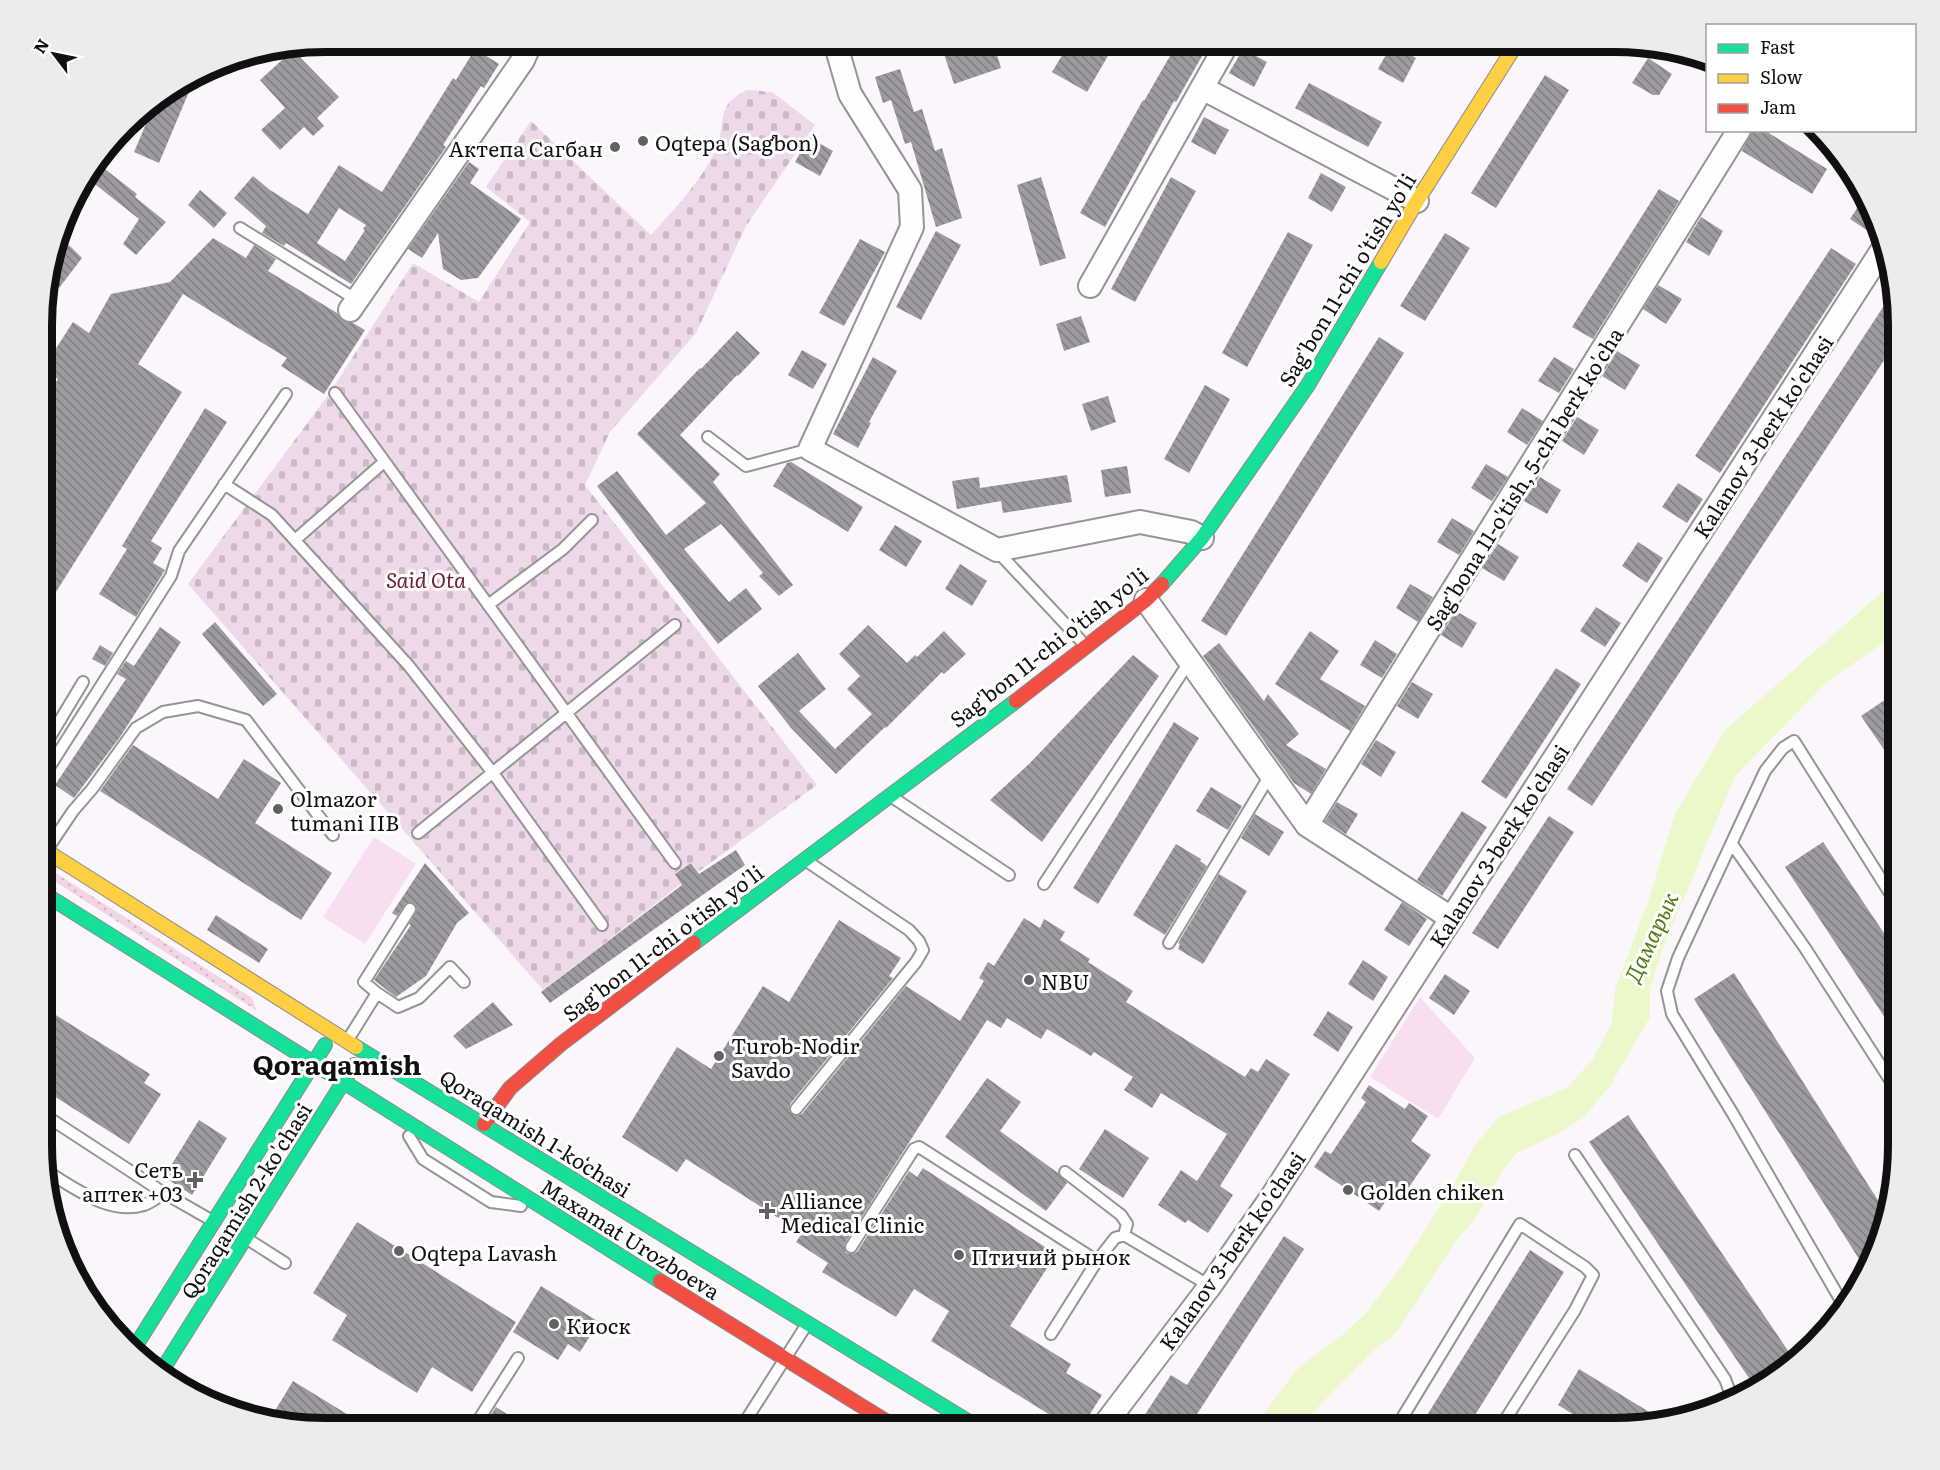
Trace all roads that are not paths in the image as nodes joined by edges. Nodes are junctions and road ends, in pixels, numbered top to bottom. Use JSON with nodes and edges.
{"nodes":[{"id":1,"x":525,"y":52,"type":"edge"},
{"id":2,"x":838,"y":52,"type":"edge"},
{"id":3,"x":1222,"y":52,"type":"edge"},
{"id":4,"x":1511,"y":52,"type":"edge"},
{"id":5,"x":1202,"y":88,"type":"junction"},
{"id":6,"x":1739,"y":132,"type":"edge"},
{"id":7,"x":1417,"y":201,"type":"junction"},
{"id":8,"x":240,"y":228,"type":"dead end"},
{"id":9,"x":1878,"y":256,"type":"edge"},
{"id":10,"x":1090,"y":286,"type":"dead end"},
{"id":11,"x":353,"y":305,"type":"joint"},
{"id":12,"x":335,"y":393,"type":"dead end"},
{"id":13,"x":286,"y":394,"type":"dead end"},
{"id":14,"x":708,"y":437,"type":"dead end"},
{"id":15,"x":810,"y":448,"type":"junction"},
{"id":16,"x":384,"y":462,"type":"junction"},
{"id":17,"x":224,"y":484,"type":"junction"},
{"id":18,"x":592,"y":520,"type":"dead end"},
{"id":19,"x":1202,"y":538,"type":"junction"},
{"id":20,"x":295,"y":540,"type":"junction"},
{"id":21,"x":997,"y":550,"type":"junction"},
{"id":22,"x":1146,"y":600,"type":"junction"},
{"id":23,"x":488,"y":605,"type":"junction"},
{"id":24,"x":675,"y":625,"type":"dead end"},
{"id":25,"x":1087,"y":647,"type":"junction"},
{"id":26,"x":1189,"y":662,"type":"junction"},
{"id":27,"x":83,"y":682,"type":"dead end"},
{"id":28,"x":565,"y":714,"type":"junction"},
{"id":29,"x":52,"y":734,"type":"edge"},
{"id":30,"x":52,"y":764,"type":"edge"},
{"id":31,"x":493,"y":773,"type":"junction"},
{"id":32,"x":1270,"y":775,"type":"junction"},
{"id":33,"x":889,"y":795,"type":"junction"},
{"id":34,"x":1307,"y":825,"type":"junction"},
{"id":35,"x":418,"y":833,"type":"dead end"},
{"id":36,"x":333,"y":835,"type":"dead end"},
{"id":37,"x":52,"y":840,"type":"edge"},
{"id":38,"x":1732,"y":844,"type":"junction"},
{"id":39,"x":52,"y":854,"type":"edge"},
{"id":40,"x":805,"y":860,"type":"junction"},
{"id":41,"x":675,"y":863,"type":"dead end"},
{"id":42,"x":1009,"y":876,"type":"dead end"},
{"id":43,"x":1888,"y":877,"type":"edge"},
{"id":44,"x":1882,"y":881,"type":"junction"},
{"id":45,"x":1044,"y":884,"type":"dead end"},
{"id":46,"x":1888,"y":890,"type":"edge"},
{"id":47,"x":52,"y":899,"type":"edge"},
{"id":48,"x":410,"y":909,"type":"dead end"},
{"id":49,"x":1451,"y":918,"type":"junction"},
{"id":50,"x":602,"y":925,"type":"dead end"},
{"id":51,"x":1168,"y":943,"type":"dead end"},
{"id":52,"x":464,"y":982,"type":"dead end"},
{"id":53,"x":377,"y":993,"type":"junction"},
{"id":54,"x":333,"y":1032,"type":"junction"},
{"id":55,"x":347,"y":1041,"type":"junction"},
{"id":56,"x":364,"y":1051,"type":"junction"},
{"id":57,"x":313,"y":1063,"type":"junction"},
{"id":58,"x":1888,"y":1077,"type":"edge"},
{"id":59,"x":343,"y":1083,"type":"junction"},
{"id":60,"x":796,"y":1109,"type":"dead end"},
{"id":61,"x":399,"y":1118,"type":"junction"},
{"id":62,"x":52,"y":1120,"type":"edge"},
{"id":63,"x":484,"y":1124,"type":"junction"},
{"id":64,"x":1575,"y":1155,"type":"dead end"},
{"id":65,"x":1065,"y":1172,"type":"dead end"},
{"id":66,"x":55,"y":1176,"type":"edge"},
{"id":67,"x":164,"y":1193,"type":"junction"},
{"id":68,"x":548,"y":1211,"type":"junction"},
{"id":69,"x":213,"y":1222,"type":"junction"},
{"id":70,"x":1124,"y":1235,"type":"junction"},
{"id":71,"x":246,"y":1238,"type":"junction"},
{"id":72,"x":851,"y":1247,"type":"dead end"},
{"id":73,"x":1097,"y":1261,"type":"junction"},
{"id":74,"x":285,"y":1263,"type":"dead end"},
{"id":75,"x":1210,"y":1286,"type":"junction"},
{"id":76,"x":1840,"y":1298,"type":"edge"},
{"id":77,"x":808,"y":1323,"type":"junction"},
{"id":78,"x":1051,"y":1334,"type":"dead end"},
{"id":79,"x":137,"y":1343,"type":"edge"},
{"id":80,"x":518,"y":1359,"type":"dead end"},
{"id":81,"x":786,"y":1359,"type":"junction"},
{"id":82,"x":165,"y":1365,"type":"edge"},
{"id":83,"x":1727,"y":1393,"type":"edge"},
{"id":84,"x":480,"y":1418,"type":"edge"},
{"id":85,"x":748,"y":1418,"type":"edge"},
{"id":86,"x":881,"y":1418,"type":"edge"},
{"id":87,"x":963,"y":1418,"type":"edge"},
{"id":88,"x":1110,"y":1418,"type":"edge"},
{"id":89,"x":1402,"y":1418,"type":"edge"},
{"id":90,"x":1506,"y":1418,"type":"edge"}],
"edges":[{"from":1,"to":11,"type":"street"},
{"from":2,"to":15,"type":"street"},
{"from":3,"to":5,"type":"street"},
{"from":4,"to":7,"type":"main road","name":"Sag'bon 11-chi o'tish yo'li"},
{"from":5,"to":7,"type":"street"},
{"from":5,"to":10,"type":"street"},
{"from":6,"to":34,"type":"street","name":"Sag'bona 11-o'tish, 5-chi berk ko'cha"},
{"from":7,"to":19,"type":"main road","name":"Sag'bon 11-chi o'tish yo'li"},
{"from":8,"to":11,"type":"lane"},
{"from":9,"to":49,"type":"street","name":"Kalanov 3-berk ko'chasi"},
{"from":12,"to":16,"type":"lane"},
{"from":13,"to":17,"type":"lane"},
{"from":14,"to":15,"type":"lane"},
{"from":15,"to":21,"type":"street"},
{"from":16,"to":20,"type":"lane"},
{"from":16,"to":23,"type":"lane"},
{"from":17,"to":20,"type":"lane"},
{"from":17,"to":30,"type":"lane"},
{"from":18,"to":23,"type":"lane"},
{"from":19,"to":21,"type":"street"},
{"from":19,"to":22,"type":"main road","name":"Sag'bon 11-chi o'tish yo'li"},
{"from":20,"to":31,"type":"lane"},
{"from":21,"to":25,"type":"lane"},
{"from":22,"to":25,"type":"main road","name":"Sag'bon 11-chi o'tish yo'li"},
{"from":22,"to":26,"type":"street"},
{"from":23,"to":28,"type":"lane"},
{"from":24,"to":28,"type":"lane"},
{"from":25,"to":33,"type":"main road","name":"Sag'bon 11-chi o'tish yo'li"},
{"from":26,"to":32,"type":"street"},
{"from":26,"to":45,"type":"lane"},
{"from":27,"to":29,"type":"lane"},
{"from":28,"to":31,"type":"lane"},
{"from":28,"to":41,"type":"lane"},
{"from":31,"to":35,"type":"lane"},
{"from":31,"to":50,"type":"lane"},
{"from":32,"to":34,"type":"street"},
{"from":32,"to":51,"type":"lane"},
{"from":33,"to":40,"type":"main road","name":"Sag'bon 11-chi o'tish yo'li"},
{"from":33,"to":42,"type":"lane"},
{"from":34,"to":49,"type":"street"},
{"from":36,"to":37,"type":"lane"},
{"from":38,"to":44,"type":"lane"},
{"from":38,"to":58,"type":"lane"},
{"from":38,"to":76,"type":"lane"},
{"from":39,"to":54,"type":"main road","name":"Qoraqamish 1-koʻchasi"},
{"from":40,"to":60,"type":"lane"},
{"from":40,"to":63,"type":"main road","name":"Sag'bon 11-chi o'tish yo'li"},
{"from":43,"to":44,"type":"lane"},
{"from":44,"to":46,"type":"lane"},
{"from":47,"to":57,"type":"main road"},
{"from":48,"to":53,"type":"lane"},
{"from":49,"to":75,"type":"street","name":"Kalanov 3-berk ko'chasi"},
{"from":52,"to":53,"type":"lane"},
{"from":53,"to":55,"type":"lane"},
{"from":54,"to":55,"type":"main road","name":"Qoraqamish 1-koʻchasi"},
{"from":54,"to":57,"type":"main road","name":"Qoraqamish 2-ko'chasi"},
{"from":55,"to":56,"type":"main road","name":"Qoraqamish 1-koʻchasi"},
{"from":56,"to":59,"type":"main road","name":"Qoraqamish 2-ko'chasi"},
{"from":56,"to":63,"type":"main road","name":"Qoraqamish 1-koʻchasi"},
{"from":57,"to":59,"type":"main road"},
{"from":57,"to":69,"type":"main road","name":"Qoraqamish 2-ko'chasi"},
{"from":59,"to":61,"type":"main road","name":"Maxamat Urozboeva"},
{"from":59,"to":71,"type":"main road","name":"Qoraqamish 2-ko'chasi"},
{"from":61,"to":68,"type":"main road","name":"Maxamat Urozboeva"},
{"from":61,"to":68,"type":"lane"},
{"from":62,"to":67,"type":"lane"},
{"from":63,"to":77,"type":"main road","name":"Qoraqamish 1-koʻchasi"},
{"from":64,"to":83,"type":"lane"},
{"from":65,"to":70,"type":"lane"},
{"from":66,"to":67,"type":"lane"},
{"from":67,"to":69,"type":"lane"},
{"from":68,"to":81,"type":"main road","name":"Maxamat Urozboeva"},
{"from":69,"to":79,"type":"main road","name":"Qoraqamish 2-ko'chasi"},
{"from":70,"to":73,"type":"lane"},
{"from":70,"to":75,"type":"lane"},
{"from":71,"to":74,"type":"lane"},
{"from":71,"to":82,"type":"main road","name":"Qoraqamish 2-ko'chasi"},
{"from":72,"to":73,"type":"lane"},
{"from":73,"to":78,"type":"lane"},
{"from":75,"to":88,"type":"street","name":"Kalanov 3-berk ko'chasi"},
{"from":77,"to":81,"type":"lane"},
{"from":77,"to":87,"type":"main road","name":"Qoraqamish 1-koʻchasi"},
{"from":80,"to":84,"type":"lane"},
{"from":81,"to":85,"type":"lane"},
{"from":81,"to":86,"type":"main road","name":"Maxamat Urozboeva"},
{"from":89,"to":90,"type":"lane"}]}
